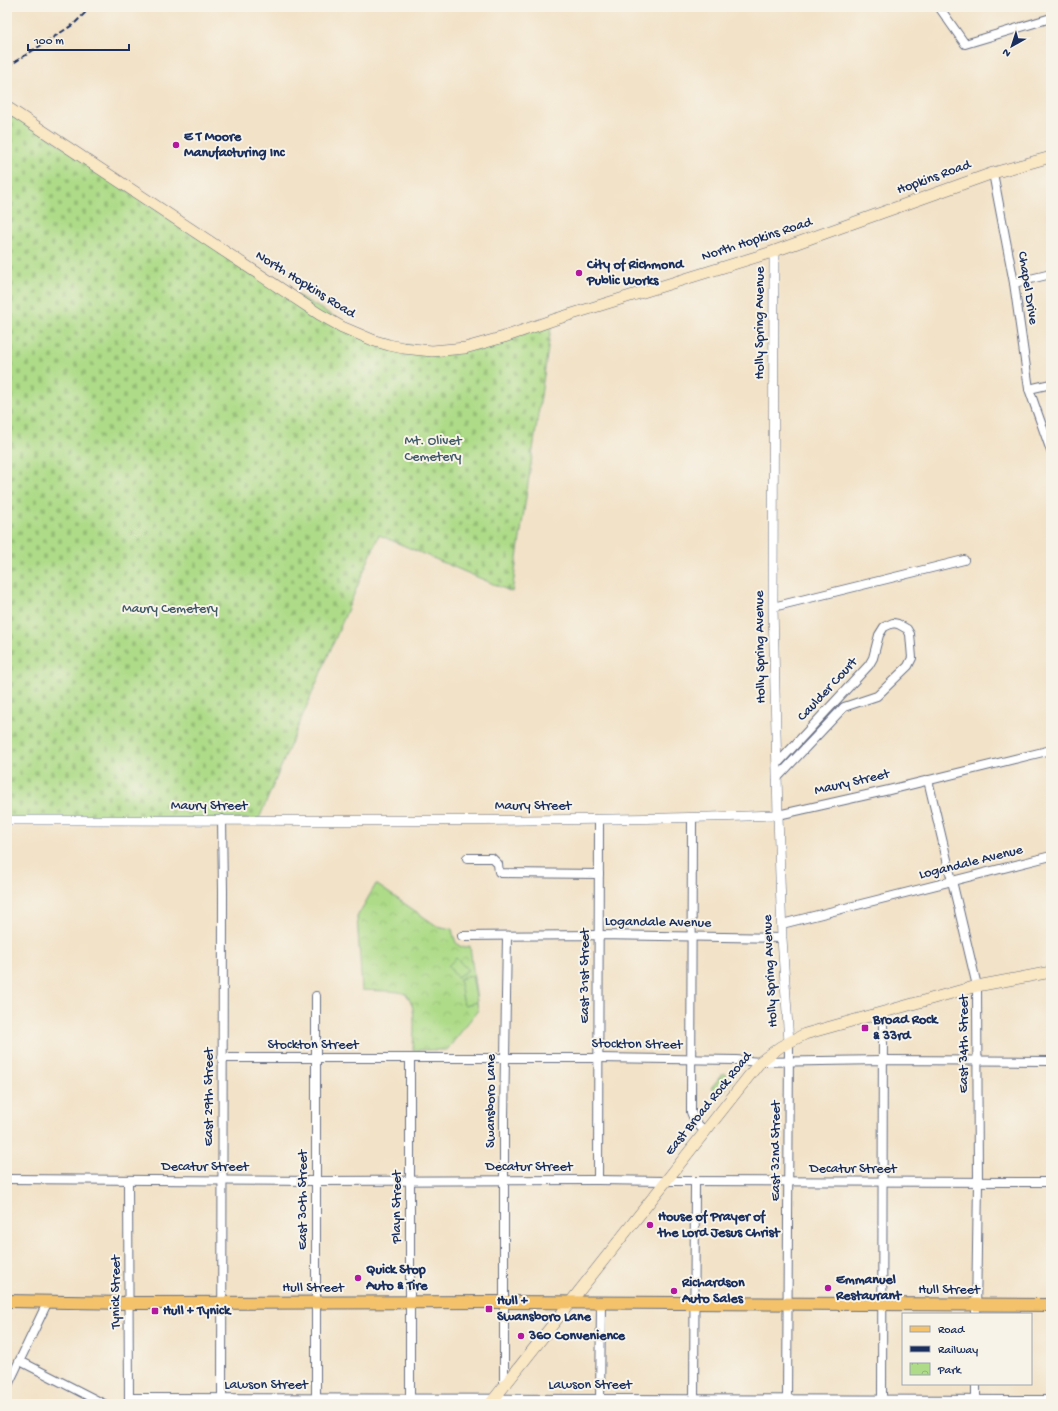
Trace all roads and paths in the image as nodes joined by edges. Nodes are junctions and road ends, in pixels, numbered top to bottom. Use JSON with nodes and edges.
{"nodes":[{"id":1,"x":940,"y":7,"type":"edge"},
{"id":2,"x":1051,"y":18,"type":"edge"},
{"id":3,"x":7,"y":107,"type":"edge"},
{"id":4,"x":1051,"y":157,"type":"edge"},
{"id":5,"x":993,"y":173,"type":"junction"},
{"id":6,"x":829,"y":232,"type":"joint"},
{"id":7,"x":774,"y":252,"type":"junction"},
{"id":8,"x":1051,"y":274,"type":"edge"},
{"id":9,"x":1014,"y":283,"type":"junction"},
{"id":10,"x":1051,"y":384,"type":"edge"},
{"id":11,"x":1029,"y":389,"type":"junction"},
{"id":12,"x":1051,"y":451,"type":"edge"},
{"id":13,"x":964,"y":560,"type":"dead end"},
{"id":14,"x":773,"y":607,"type":"junction"},
{"id":15,"x":1051,"y":750,"type":"edge"},
{"id":16,"x":778,"y":763,"type":"junction"},
{"id":17,"x":777,"y":778,"type":"junction"},
{"id":18,"x":928,"y":780,"type":"junction"},
{"id":19,"x":778,"y":814,"type":"junction"},
{"id":20,"x":692,"y":818,"type":"junction"},
{"id":21,"x":222,"y":819,"type":"junction"},
{"id":22,"x":7,"y":820,"type":"edge"},
{"id":23,"x":599,"y":820,"type":"junction"},
{"id":24,"x":1051,"y":856,"type":"edge"},
{"id":25,"x":467,"y":858,"type":"dead end"},
{"id":26,"x":599,"y":874,"type":"junction"},
{"id":27,"x":952,"y":881,"type":"junction"},
{"id":28,"x":782,"y":924,"type":"junction"},
{"id":29,"x":599,"y":935,"type":"junction"},
{"id":30,"x":462,"y":936,"type":"dead end"},
{"id":31,"x":507,"y":936,"type":"junction"},
{"id":32,"x":692,"y":937,"type":"junction"},
{"id":33,"x":782,"y":938,"type":"junction"},
{"id":34,"x":1051,"y":972,"type":"edge"},
{"id":35,"x":977,"y":986,"type":"junction"},
{"id":36,"x":316,"y":996,"type":"dead end"},
{"id":37,"x":883,"y":1012,"type":"junction"},
{"id":38,"x":788,"y":1042,"type":"junction"},
{"id":39,"x":504,"y":1057,"type":"junction"},
{"id":40,"x":222,"y":1058,"type":"junction"},
{"id":41,"x":315,"y":1058,"type":"junction"},
{"id":42,"x":410,"y":1058,"type":"junction"},
{"id":43,"x":598,"y":1058,"type":"junction"},
{"id":44,"x":692,"y":1059,"type":"junction"},
{"id":45,"x":883,"y":1060,"type":"junction"},
{"id":46,"x":1051,"y":1060,"type":"edge"},
{"id":47,"x":789,"y":1061,"type":"junction"},
{"id":48,"x":977,"y":1061,"type":"junction"},
{"id":49,"x":760,"y":1062,"type":"junction"},
{"id":50,"x":705,"y":1131,"type":"junction"},
{"id":51,"x":7,"y":1179,"type":"edge"},
{"id":52,"x":128,"y":1180,"type":"junction"},
{"id":53,"x":222,"y":1180,"type":"junction"},
{"id":54,"x":410,"y":1180,"type":"junction"},
{"id":55,"x":504,"y":1180,"type":"junction"},
{"id":56,"x":598,"y":1180,"type":"junction"},
{"id":57,"x":315,"y":1181,"type":"junction"},
{"id":58,"x":695,"y":1181,"type":"junction"},
{"id":59,"x":789,"y":1181,"type":"junction"},
{"id":60,"x":666,"y":1182,"type":"junction"},
{"id":61,"x":882,"y":1182,"type":"junction"},
{"id":62,"x":978,"y":1182,"type":"junction"},
{"id":63,"x":1051,"y":1182,"type":"edge"},
{"id":64,"x":7,"y":1301,"type":"edge"},
{"id":65,"x":48,"y":1301,"type":"junction"},
{"id":66,"x":223,"y":1302,"type":"junction"},
{"id":67,"x":504,"y":1302,"type":"junction"},
{"id":68,"x":129,"y":1303,"type":"junction"},
{"id":69,"x":316,"y":1303,"type":"junction"},
{"id":70,"x":410,"y":1303,"type":"junction"},
{"id":71,"x":570,"y":1303,"type":"junction"},
{"id":72,"x":601,"y":1303,"type":"junction"},
{"id":73,"x":695,"y":1303,"type":"junction"},
{"id":74,"x":788,"y":1304,"type":"junction"},
{"id":75,"x":882,"y":1304,"type":"junction"},
{"id":76,"x":1051,"y":1305,"type":"edge"},
{"id":77,"x":976,"y":1309,"type":"edge"},
{"id":78,"x":20,"y":1361,"type":"junction"},
{"id":79,"x":976,"y":1385,"type":"edge"},
{"id":80,"x":504,"y":1386,"type":"junction"},
{"id":81,"x":7,"y":1387,"type":"edge"},
{"id":82,"x":1051,"y":1400,"type":"edge"},
{"id":83,"x":129,"y":1401,"type":"edge"},
{"id":84,"x":316,"y":1401,"type":"edge"},
{"id":85,"x":410,"y":1401,"type":"edge"},
{"id":86,"x":492,"y":1401,"type":"edge"},
{"id":87,"x":600,"y":1401,"type":"edge"},
{"id":88,"x":694,"y":1401,"type":"edge"},
{"id":89,"x":787,"y":1401,"type":"edge"},
{"id":90,"x":221,"y":1402,"type":"edge"},
{"id":91,"x":882,"y":1402,"type":"edge"},
{"id":92,"x":976,"y":1402,"type":"edge"},
{"id":93,"x":104,"y":1404,"type":"edge"}],
"edges":[{"from":1,"to":2,"type":"street"},
{"from":3,"to":7,"type":"main road","name":"North Hopkins Road"},
{"from":4,"to":5,"type":"main road","name":"Hopkins Road"},
{"from":5,"to":6,"type":"main road","name":"Hopkins Road"},
{"from":5,"to":9,"type":"street","name":"Chapel Drive"},
{"from":6,"to":7,"type":"main road","name":"North Hopkins Road"},
{"from":7,"to":14,"type":"street","name":"Holly Spring Avenue"},
{"from":8,"to":9,"type":"street"},
{"from":9,"to":11,"type":"street","name":"Chapel Drive"},
{"from":10,"to":11,"type":"street"},
{"from":11,"to":12,"type":"street","name":"Chapel Drive"},
{"from":13,"to":14,"type":"street"},
{"from":14,"to":16,"type":"street","name":"Holly Spring Avenue"},
{"from":15,"to":18,"type":"street","name":"Maury Street"},
{"from":16,"to":17,"type":"street","name":"Holly Spring Avenue"},
{"from":16,"to":17,"type":"street","name":"Caulder Court"},
{"from":17,"to":19,"type":"street","name":"Holly Spring Avenue"},
{"from":18,"to":19,"type":"street","name":"Maury Street"},
{"from":18,"to":27,"type":"street","name":"East 34th Street"},
{"from":19,"to":20,"type":"street","name":"Maury Street"},
{"from":19,"to":28,"type":"street","name":"Holly Spring Avenue"},
{"from":20,"to":23,"type":"street","name":"Maury Street"},
{"from":20,"to":32,"type":"street"},
{"from":21,"to":22,"type":"street","name":"Maury Street"},
{"from":21,"to":23,"type":"street","name":"Maury Street"},
{"from":21,"to":40,"type":"street","name":"East 29th Street"},
{"from":23,"to":26,"type":"street","name":"East 31st Street"},
{"from":24,"to":27,"type":"street","name":"Logandale Avenue"},
{"from":25,"to":26,"type":"street"},
{"from":26,"to":29,"type":"street","name":"East 31st Street"},
{"from":27,"to":28,"type":"street","name":"Logandale Avenue"},
{"from":27,"to":35,"type":"street","name":"East 34th Street"},
{"from":28,"to":33,"type":"street","name":"Holly Spring Avenue"},
{"from":29,"to":31,"type":"street","name":"Logandale Avenue"},
{"from":29,"to":32,"type":"street","name":"Logandale Avenue"},
{"from":29,"to":43,"type":"street","name":"East 31st Street"},
{"from":30,"to":31,"type":"street","name":"Logandale Avenue"},
{"from":31,"to":39,"type":"street","name":"Swansboro Lane"},
{"from":32,"to":33,"type":"street","name":"Logandale Avenue"},
{"from":32,"to":44,"type":"street"},
{"from":33,"to":38,"type":"street","name":"Holly Spring Avenue"},
{"from":34,"to":35,"type":"main road","name":"East Broad Rock Road"},
{"from":35,"to":37,"type":"main road","name":"East Broad Rock Road"},
{"from":35,"to":48,"type":"street","name":"East 34th Street"},
{"from":36,"to":41,"type":"street","name":"East 30th Street"},
{"from":37,"to":38,"type":"main road","name":"East Broad Rock Road"},
{"from":37,"to":45,"type":"street"},
{"from":38,"to":47,"type":"street","name":"East 32nd Street"},
{"from":38,"to":49,"type":"main road","name":"East Broad Rock Road"},
{"from":39,"to":42,"type":"street","name":"Stockton Street"},
{"from":39,"to":43,"type":"street","name":"Stockton Street"},
{"from":39,"to":55,"type":"street","name":"Swansboro Lane"},
{"from":40,"to":41,"type":"street","name":"Stockton Street"},
{"from":40,"to":53,"type":"street","name":"East 29th Street"},
{"from":41,"to":42,"type":"street","name":"Stockton Street"},
{"from":41,"to":57,"type":"street","name":"East 30th Street"},
{"from":42,"to":54,"type":"street","name":"Playn Street"},
{"from":43,"to":44,"type":"street","name":"Stockton Street"},
{"from":43,"to":56,"type":"street","name":"East 31st Street"},
{"from":44,"to":49,"type":"street","name":"Stockton Street"},
{"from":44,"to":50,"type":"street"},
{"from":45,"to":47,"type":"street","name":"Stockton Street"},
{"from":45,"to":48,"type":"street","name":"Stockton Street"},
{"from":45,"to":61,"type":"street"},
{"from":46,"to":48,"type":"street","name":"Stockton Street"},
{"from":47,"to":49,"type":"street","name":"Stockton Street"},
{"from":47,"to":59,"type":"street","name":"East 32nd Street"},
{"from":48,"to":62,"type":"street","name":"East 34th Street"},
{"from":49,"to":50,"type":"main road","name":"East Broad Rock Road"},
{"from":50,"to":60,"type":"main road","name":"East Broad Rock Road"},
{"from":51,"to":52,"type":"street","name":"Decatur Street"},
{"from":52,"to":53,"type":"street","name":"Decatur Street"},
{"from":52,"to":68,"type":"street","name":"Tynick Street"},
{"from":53,"to":57,"type":"street","name":"Decatur Street"},
{"from":53,"to":66,"type":"street","name":"East 29th Street"},
{"from":54,"to":55,"type":"street","name":"Decatur Street"},
{"from":54,"to":57,"type":"street","name":"Decatur Street"},
{"from":54,"to":70,"type":"street","name":"Playn Street"},
{"from":55,"to":56,"type":"street","name":"Decatur Street"},
{"from":55,"to":67,"type":"street","name":"Swansboro Lane"},
{"from":56,"to":60,"type":"street","name":"Decatur Street"},
{"from":57,"to":69,"type":"street","name":"East 30th Street"},
{"from":58,"to":59,"type":"street","name":"Decatur Street"},
{"from":58,"to":60,"type":"street","name":"Decatur Street"},
{"from":58,"to":73,"type":"street"},
{"from":59,"to":61,"type":"street","name":"Decatur Street"},
{"from":59,"to":74,"type":"street","name":"East 32nd Street"},
{"from":60,"to":71,"type":"main road","name":"East Broad Rock Road"},
{"from":61,"to":62,"type":"street","name":"Decatur Street"},
{"from":61,"to":75,"type":"street"},
{"from":62,"to":63,"type":"street","name":"Decatur Street"},
{"from":62,"to":77,"type":"street","name":"East 34th Street"},
{"from":64,"to":65,"type":"main road","name":"Hull Street"},
{"from":65,"to":68,"type":"main road","name":"Hull Street"},
{"from":65,"to":78,"type":"street"},
{"from":66,"to":68,"type":"main road","name":"Hull Street"},
{"from":66,"to":69,"type":"main road","name":"Hull Street"},
{"from":66,"to":90,"type":"street","name":"East 29th Street"},
{"from":67,"to":70,"type":"main road","name":"Hull Street"},
{"from":67,"to":71,"type":"main road","name":"Hull Street"},
{"from":67,"to":80,"type":"street","name":"Swansboro Lane"},
{"from":68,"to":83,"type":"street","name":"Tynick Street"},
{"from":69,"to":70,"type":"main road","name":"Hull Street"},
{"from":69,"to":84,"type":"street","name":"East 30th Street"},
{"from":70,"to":85,"type":"street","name":"Playn Street"},
{"from":71,"to":72,"type":"main road","name":"Hull Street"},
{"from":71,"to":80,"type":"main road","name":"East Broad Rock Road"},
{"from":72,"to":73,"type":"main road","name":"Hull Street"},
{"from":72,"to":87,"type":"street"},
{"from":73,"to":74,"type":"main road","name":"Hull Street"},
{"from":73,"to":88,"type":"street"},
{"from":74,"to":75,"type":"main road","name":"Hull Street"},
{"from":74,"to":89,"type":"street","name":"East 32nd Street"},
{"from":75,"to":77,"type":"main road","name":"Hull Street"},
{"from":75,"to":91,"type":"street"},
{"from":76,"to":77,"type":"main road","name":"Hull Street"},
{"from":78,"to":81,"type":"street"},
{"from":78,"to":93,"type":"street"},
{"from":79,"to":92,"type":"street"},
{"from":80,"to":86,"type":"main road","name":"East Broad Rock Road"},
{"from":82,"to":92,"type":"street","name":"Lawson Street"},
{"from":83,"to":90,"type":"street","name":"Lawson Street"},
{"from":84,"to":85,"type":"street","name":"Lawson Street"},
{"from":84,"to":90,"type":"street","name":"Lawson Street"},
{"from":85,"to":86,"type":"street","name":"Lawson Street"},
{"from":86,"to":87,"type":"street","name":"Lawson Street"},
{"from":87,"to":88,"type":"street","name":"Lawson Street"},
{"from":88,"to":89,"type":"street","name":"Lawson Street"},
{"from":89,"to":91,"type":"street","name":"Lawson Street"},
{"from":91,"to":92,"type":"street","name":"Lawson Street"}]}
